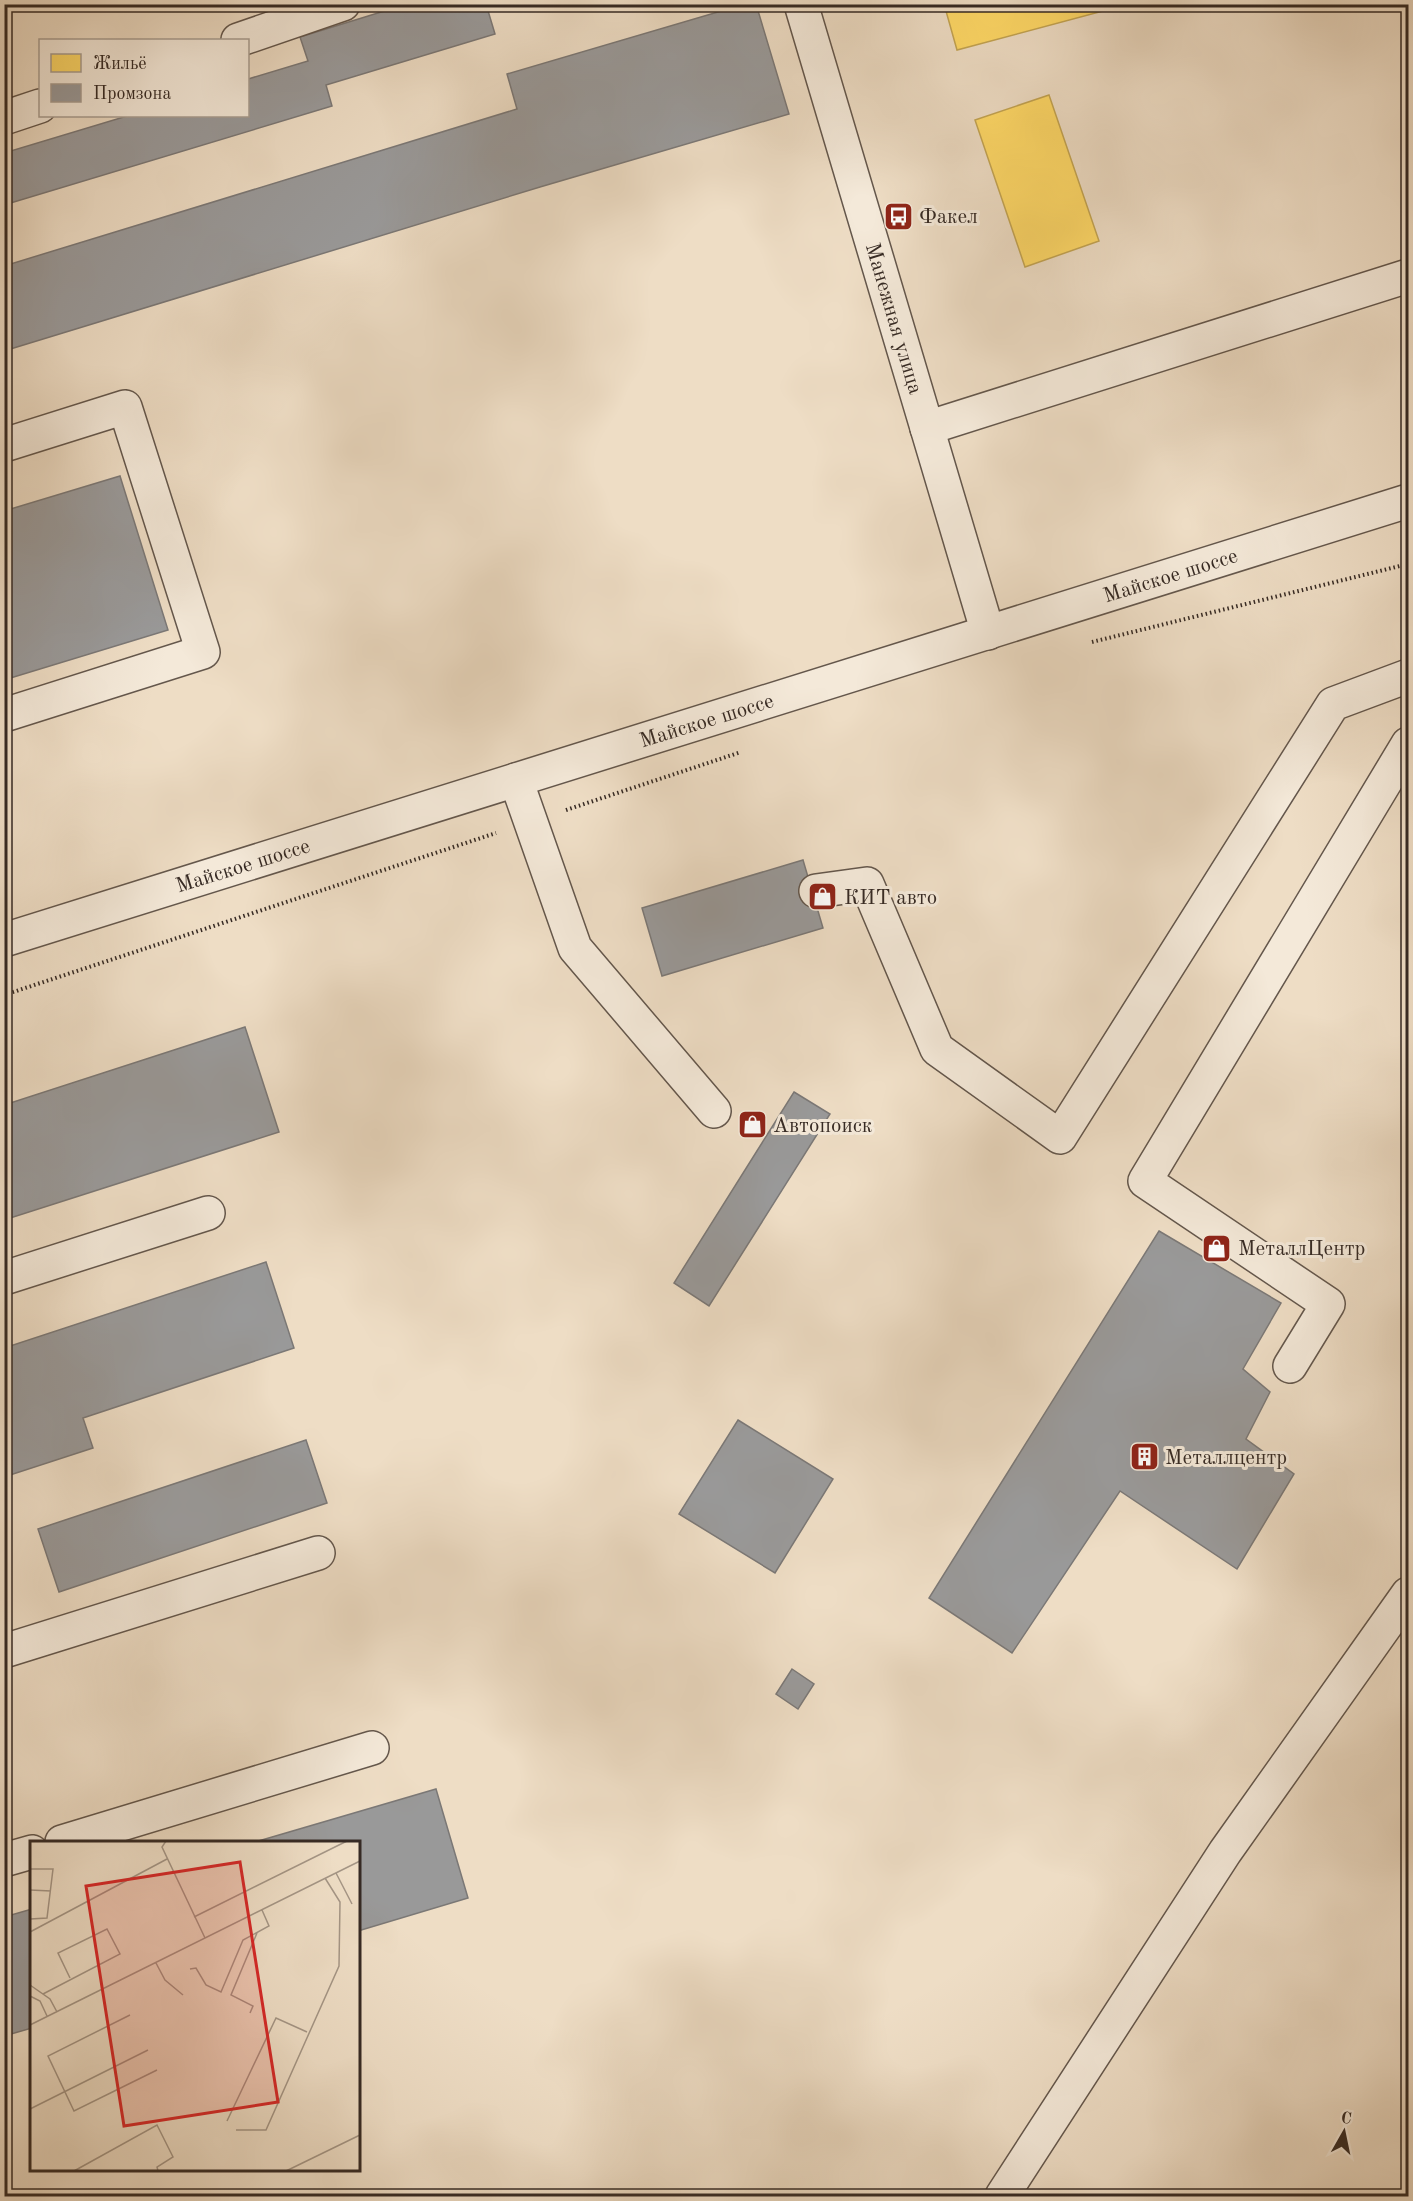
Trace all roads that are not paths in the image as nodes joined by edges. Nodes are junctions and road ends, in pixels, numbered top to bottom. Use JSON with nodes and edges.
{"nodes":[{"id":1,"x":343,"y":4,"type":"edge"},
{"id":2,"x":801,"y":4,"type":"edge"},
{"id":3,"x":241,"y":39,"type":"edge"},
{"id":4,"x":39,"y":106,"type":"edge"},
{"id":5,"x":4,"y":117,"type":"edge"},
{"id":6,"x":1408,"y":276,"type":"edge"},
{"id":7,"x":927,"y":428,"type":"junction"},
{"id":8,"x":4,"y":445,"type":"edge"},
{"id":9,"x":1408,"y":501,"type":"edge"},
{"id":10,"x":988,"y":633,"type":"junction"},
{"id":11,"x":1408,"y":676,"type":"edge"},
{"id":12,"x":4,"y":715,"type":"edge"},
{"id":13,"x":1408,"y":744,"type":"edge"},
{"id":14,"x":516,"y":780,"type":"junction"},
{"id":15,"x":816,"y":891,"type":"dead end"},
{"id":16,"x":4,"y":940,"type":"edge"},
{"id":17,"x":714,"y":1111,"type":"dead end"},
{"id":18,"x":208,"y":1213,"type":"dead end"},
{"id":19,"x":4,"y":1278,"type":"edge"},
{"id":20,"x":1290,"y":1366,"type":"dead end"},
{"id":21,"x":318,"y":1553,"type":"dead end"},
{"id":22,"x":1408,"y":1594,"type":"edge"},
{"id":23,"x":4,"y":1651,"type":"edge"},
{"id":24,"x":372,"y":1748,"type":"dead end"},
{"id":25,"x":65,"y":1841,"type":"edge"},
{"id":26,"x":30,"y":1853,"type":"edge"},
{"id":27,"x":4,"y":1860,"type":"edge"},
{"id":28,"x":1002,"y":2196,"type":"edge"}],
"edges":[{"from":1,"to":3,"type":"street"},
{"from":2,"to":7,"type":"street","name":"Манежная улица"},
{"from":4,"to":5,"type":"street"},
{"from":6,"to":7,"type":"street"},
{"from":7,"to":10,"type":"street","name":"Манежная улица"},
{"from":8,"to":12,"type":"street"},
{"from":9,"to":10,"type":"street","name":"Майское шоссе"},
{"from":10,"to":14,"type":"street","name":"Майское шоссе"},
{"from":11,"to":15,"type":"street"},
{"from":13,"to":20,"type":"street"},
{"from":14,"to":16,"type":"street","name":"Майское шоссе"},
{"from":14,"to":17,"type":"street"},
{"from":18,"to":19,"type":"street"},
{"from":21,"to":23,"type":"street"},
{"from":22,"to":28,"type":"street"},
{"from":24,"to":25,"type":"street"},
{"from":26,"to":27,"type":"street"}]}
